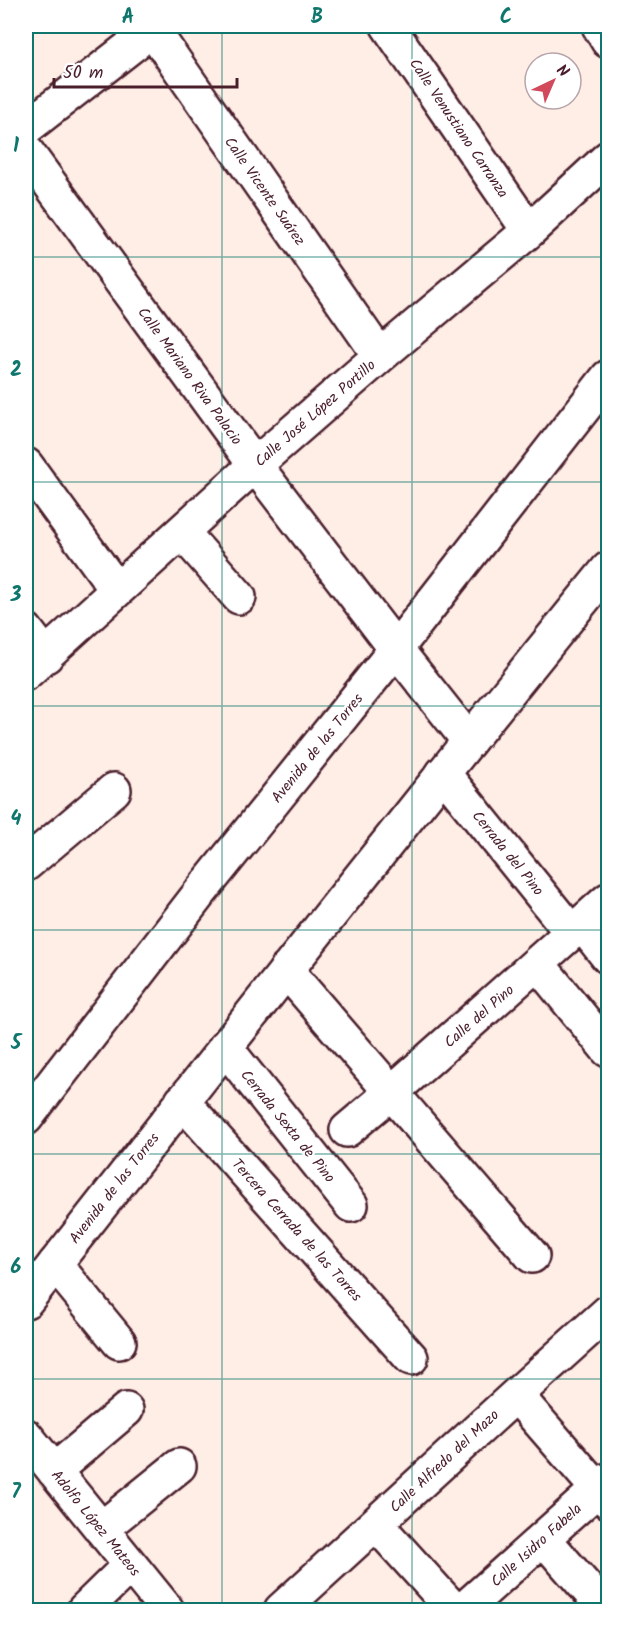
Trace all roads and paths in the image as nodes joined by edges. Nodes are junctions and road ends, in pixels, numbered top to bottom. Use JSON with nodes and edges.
{"nodes":[{"id":1,"x":388,"y":26,"type":"edge"},
{"id":2,"x":599,"y":26,"type":"edge"},
{"id":3,"x":153,"y":27,"type":"edge"},
{"id":4,"x":609,"y":41,"type":"edge"},
{"id":5,"x":26,"y":128,"type":"edge"},
{"id":6,"x":26,"y":150,"type":"edge"},
{"id":7,"x":609,"y":158,"type":"edge"},
{"id":8,"x":529,"y":231,"type":"junction"},
{"id":9,"x":380,"y":356,"type":"junction"},
{"id":10,"x":609,"y":377,"type":"edge"},
{"id":11,"x":26,"y":465,"type":"edge"},
{"id":12,"x":255,"y":465,"type":"junction"},
{"id":13,"x":182,"y":532,"type":"junction"},
{"id":14,"x":609,"y":569,"type":"edge"},
{"id":15,"x":117,"y":590,"type":"junction"},
{"id":16,"x":239,"y":597,"type":"dead end"},
{"id":17,"x":26,"y":630,"type":"edge"},
{"id":18,"x":396,"y":649,"type":"junction"},
{"id":19,"x":36,"y":664,"type":"edge"},
{"id":20,"x":469,"y":741,"type":"junction"},
{"id":21,"x":443,"y":773,"type":"junction"},
{"id":22,"x":114,"y":790,"type":"dead end"},
{"id":23,"x":26,"y":864,"type":"edge"},
{"id":24,"x":609,"y":900,"type":"edge"},
{"id":25,"x":577,"y":929,"type":"junction"},
{"id":26,"x":609,"y":957,"type":"edge"},
{"id":27,"x":538,"y":964,"type":"junction"},
{"id":28,"x":286,"y":970,"type":"junction"},
{"id":29,"x":225,"y":1047,"type":"junction"},
{"id":30,"x":609,"y":1050,"type":"edge"},
{"id":31,"x":392,"y":1092,"type":"junction"},
{"id":32,"x":182,"y":1101,"type":"junction"},
{"id":33,"x":26,"y":1118,"type":"edge"},
{"id":34,"x":347,"y":1130,"type":"dead end"},
{"id":35,"x":351,"y":1205,"type":"dead end"},
{"id":36,"x":532,"y":1256,"type":"dead end"},
{"id":37,"x":55,"y":1264,"type":"junction"},
{"id":38,"x":26,"y":1302,"type":"edge"},
{"id":39,"x":609,"y":1312,"type":"edge"},
{"id":40,"x":119,"y":1342,"type":"dead end"},
{"id":41,"x":411,"y":1358,"type":"dead end"},
{"id":42,"x":516,"y":1395,"type":"junction"},
{"id":43,"x":126,"y":1410,"type":"dead end"},
{"id":44,"x":26,"y":1436,"type":"edge"},
{"id":45,"x":179,"y":1466,"type":"dead end"},
{"id":46,"x":54,"y":1471,"type":"junction"},
{"id":47,"x":605,"y":1490,"type":"edge"},
{"id":48,"x":376,"y":1524,"type":"junction"},
{"id":49,"x":101,"y":1529,"type":"junction"},
{"id":50,"x":543,"y":1539,"type":"junction"},
{"id":51,"x":130,"y":1565,"type":"junction"},
{"id":52,"x":84,"y":1611,"type":"edge"},
{"id":53,"x":167,"y":1611,"type":"edge"},
{"id":54,"x":280,"y":1611,"type":"edge"},
{"id":55,"x":454,"y":1611,"type":"edge"},
{"id":56,"x":463,"y":1611,"type":"edge"},
{"id":57,"x":606,"y":1611,"type":"edge"}],
"edges":[{"from":1,"to":8,"type":"street","name":"Calle Venustiano Carranza"},
{"from":2,"to":4,"type":"street"},
{"from":3,"to":5,"type":"street"},
{"from":3,"to":9,"type":"street","name":"Calle Vicente Suárez"},
{"from":6,"to":12,"type":"street","name":"Calle Mariano Riva Palacio"},
{"from":7,"to":8,"type":"street","name":"Calle José López Portillo"},
{"from":8,"to":9,"type":"street","name":"Calle José López Portillo"},
{"from":9,"to":12,"type":"street","name":"Calle José López Portillo"},
{"from":10,"to":18,"type":"street","name":"Avenida de las Torres"},
{"from":11,"to":15,"type":"street"},
{"from":12,"to":13,"type":"street","name":"Calle José López Portillo"},
{"from":12,"to":18,"type":"street","name":"Calle Mariano Riva Palacio"},
{"from":13,"to":15,"type":"street","name":"Calle José López Portillo"},
{"from":13,"to":16,"type":"street"},
{"from":14,"to":20,"type":"street","name":"Avenida de las Torres"},
{"from":15,"to":19,"type":"street","name":"Calle José López Portillo"},
{"from":17,"to":19,"type":"street"},
{"from":18,"to":20,"type":"street","name":"Calle Mariano Riva Palacio"},
{"from":18,"to":33,"type":"street","name":"Avenida de las Torres"},
{"from":20,"to":21,"type":"street","name":"Avenida de las Torres"},
{"from":21,"to":25,"type":"street","name":"Cerrada del Pino"},
{"from":21,"to":28,"type":"street","name":"Avenida de las Torres"},
{"from":22,"to":23,"type":"street"},
{"from":24,"to":25,"type":"street","name":"Calle del Pino"},
{"from":25,"to":26,"type":"street","name":"Cerrada del Pino"},
{"from":25,"to":27,"type":"street","name":"Calle del Pino"},
{"from":27,"to":30,"type":"street"},
{"from":27,"to":31,"type":"street","name":"Calle del Pino"},
{"from":28,"to":29,"type":"street","name":"Avenida de las Torres"},
{"from":28,"to":31,"type":"street"},
{"from":29,"to":32,"type":"street","name":"Avenida de las Torres"},
{"from":29,"to":35,"type":"street","name":"Cerrada Sexta de Pino"},
{"from":31,"to":34,"type":"street","name":"Calle del Pino"},
{"from":31,"to":36,"type":"street"},
{"from":32,"to":37,"type":"street","name":"Avenida de las Torres"},
{"from":32,"to":41,"type":"street","name":"Tercera Cerrada de las Torres"},
{"from":37,"to":38,"type":"street","name":"Avenida de las Torres"},
{"from":37,"to":40,"type":"street"},
{"from":39,"to":42,"type":"street","name":"Calle Alfredo del Mazo"},
{"from":42,"to":47,"type":"street"},
{"from":42,"to":48,"type":"street","name":"Calle Alfredo del Mazo"},
{"from":43,"to":46,"type":"street"},
{"from":44,"to":46,"type":"street","name":"Adolfo López Mateos"},
{"from":45,"to":49,"type":"street"},
{"from":46,"to":49,"type":"street","name":"Adolfo López Mateos"},
{"from":47,"to":50,"type":"street","name":"Calle Isidro Fabela"},
{"from":48,"to":54,"type":"street","name":"Calle Alfredo del Mazo"},
{"from":48,"to":55,"type":"street"},
{"from":49,"to":51,"type":"street","name":"Adolfo López Mateos"},
{"from":50,"to":56,"type":"street","name":"Calle Isidro Fabela"},
{"from":50,"to":57,"type":"street"},
{"from":51,"to":52,"type":"street"},
{"from":51,"to":53,"type":"street","name":"Adolfo López Mateos"}]}
